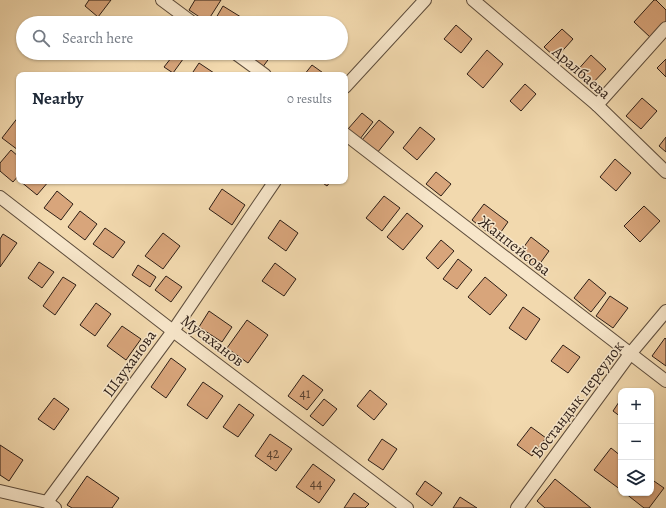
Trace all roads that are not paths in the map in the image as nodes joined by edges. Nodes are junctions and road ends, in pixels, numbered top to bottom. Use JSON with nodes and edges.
{"nodes":[{"id":1,"x":162,"y":0,"type":"edge"},
{"id":2,"x":425,"y":0,"type":"edge"},
{"id":3,"x":473,"y":0,"type":"edge"},
{"id":4,"x":184,"y":16,"type":"edge"},
{"id":5,"x":666,"y":28,"type":"edge"},
{"id":6,"x":245,"y":60,"type":"edge"},
{"id":7,"x":261,"y":72,"type":"edge"},
{"id":8,"x":348,"y":84,"type":"edge"},
{"id":9,"x":597,"y":105,"type":"junction"},
{"id":10,"x":348,"y":136,"type":"edge"},
{"id":11,"x":666,"y":172,"type":"edge"},
{"id":12,"x":272,"y":184,"type":"edge"},
{"id":13,"x":0,"y":197,"type":"edge"},
{"id":14,"x":666,"y":311,"type":"edge"},
{"id":15,"x":173,"y":330,"type":"junction"},
{"id":16,"x":630,"y":354,"type":"junction"},
{"id":17,"x":666,"y":381,"type":"edge"},
{"id":18,"x":0,"y":491,"type":"edge"},
{"id":19,"x":51,"y":505,"type":"edge"},
{"id":20,"x":407,"y":508,"type":"edge"},
{"id":21,"x":517,"y":508,"type":"edge"}],
"edges":[{"from":1,"to":4,"type":"street"},
{"from":2,"to":8,"type":"street"},
{"from":3,"to":9,"type":"street","name":"Аралбаева"},
{"from":5,"to":9,"type":"street"},
{"from":6,"to":7,"type":"street"},
{"from":9,"to":11,"type":"street","name":"Аралбаева"},
{"from":10,"to":16,"type":"street","name":"Жанпейсова"},
{"from":12,"to":15,"type":"street","name":"Шауханова"},
{"from":13,"to":15,"type":"street","name":"Мусаханов"},
{"from":14,"to":16,"type":"street","name":"Бостандык переулок"},
{"from":15,"to":19,"type":"street","name":"Шауханова"},
{"from":15,"to":20,"type":"street","name":"Мусаханов"},
{"from":16,"to":17,"type":"street","name":"Жанпейсова"},
{"from":16,"to":21,"type":"street","name":"Бостандык переулок"},
{"from":18,"to":19,"type":"street"}]}
